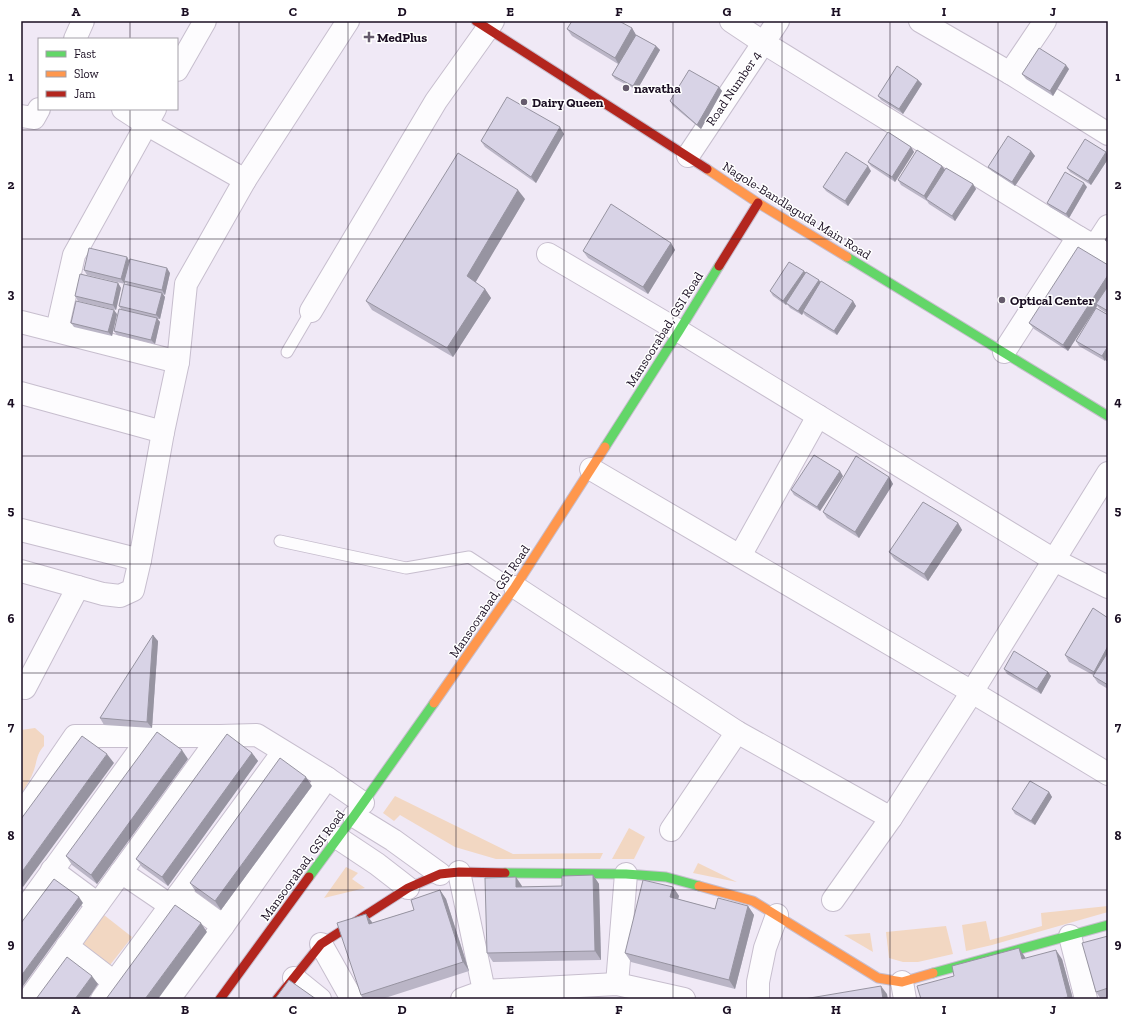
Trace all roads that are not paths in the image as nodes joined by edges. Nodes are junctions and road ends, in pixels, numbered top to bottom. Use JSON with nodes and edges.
{"nodes":[{"id":1,"x":83,"y":21,"type":"edge"},
{"id":2,"x":205,"y":21,"type":"edge"},
{"id":3,"x":348,"y":21,"type":"edge"},
{"id":4,"x":731,"y":21,"type":"edge"},
{"id":5,"x":778,"y":21,"type":"edge"},
{"id":6,"x":920,"y":21,"type":"edge"},
{"id":7,"x":1045,"y":21,"type":"edge"},
{"id":8,"x":486,"y":23,"type":"edge"},
{"id":9,"x":75,"y":38,"type":"edge"},
{"id":10,"x":764,"y":43,"type":"junction"},
{"id":11,"x":178,"y":68,"type":"edge"},
{"id":12,"x":1010,"y":73,"type":"junction"},
{"id":13,"x":38,"y":110,"type":"edge"},
{"id":14,"x":126,"y":110,"type":"edge"},
{"id":15,"x":21,"y":116,"type":"edge"},
{"id":16,"x":150,"y":117,"type":"edge"},
{"id":17,"x":1108,"y":134,"type":"edge"},
{"id":18,"x":688,"y":156,"type":"junction"},
{"id":19,"x":245,"y":180,"type":"junction"},
{"id":20,"x":758,"y":203,"type":"junction"},
{"id":21,"x":1108,"y":226,"type":"edge"},
{"id":22,"x":1094,"y":246,"type":"edge"},
{"id":23,"x":548,"y":254,"type":"dead end"},
{"id":24,"x":311,"y":311,"type":"joint"},
{"id":25,"x":21,"y":322,"type":"edge"},
{"id":26,"x":57,"y":330,"type":"junction"},
{"id":27,"x":679,"y":331,"type":"junction"},
{"id":28,"x":287,"y":352,"type":"dead end"},
{"id":29,"x":1004,"y":352,"type":"junction"},
{"id":30,"x":178,"y":362,"type":"junction"},
{"id":31,"x":21,"y":393,"type":"edge"},
{"id":32,"x":818,"y":416,"type":"junction"},
{"id":33,"x":1108,"y":416,"type":"edge"},
{"id":34,"x":163,"y":432,"type":"junction"},
{"id":35,"x":591,"y":469,"type":"junction"},
{"id":36,"x":1108,"y":473,"type":"edge"},
{"id":37,"x":21,"y":530,"type":"edge"},
{"id":38,"x":280,"y":541,"type":"dead end"},
{"id":39,"x":740,"y":556,"type":"junction"},
{"id":40,"x":140,"y":560,"type":"junction"},
{"id":41,"x":1054,"y":560,"type":"junction"},
{"id":42,"x":21,"y":571,"type":"edge"},
{"id":43,"x":78,"y":587,"type":"junction"},
{"id":44,"x":515,"y":587,"type":"junction"},
{"id":45,"x":1108,"y":587,"type":"edge"},
{"id":46,"x":25,"y":688,"type":"dead end"},
{"id":47,"x":972,"y":692,"type":"junction"},
{"id":48,"x":737,"y":732,"type":"junction"},
{"id":49,"x":150,"y":736,"type":"junction"},
{"id":50,"x":220,"y":736,"type":"junction"},
{"id":51,"x":283,"y":752,"type":"junction"},
{"id":52,"x":1108,"y":774,"type":"edge"},
{"id":53,"x":327,"y":778,"type":"junction"},
{"id":54,"x":359,"y":810,"type":"junction"},
{"id":55,"x":21,"y":814,"type":"edge"},
{"id":56,"x":891,"y":818,"type":"junction"},
{"id":57,"x":671,"y":830,"type":"dead end"},
{"id":58,"x":338,"y":838,"type":"junction"},
{"id":59,"x":52,"y":870,"type":"junction"},
{"id":60,"x":121,"y":872,"type":"junction"},
{"id":61,"x":449,"y":873,"type":"junction"},
{"id":62,"x":626,"y":874,"type":"junction"},
{"id":63,"x":408,"y":888,"type":"junction"},
{"id":64,"x":175,"y":900,"type":"junction"},
{"id":65,"x":833,"y":900,"type":"dead end"},
{"id":66,"x":98,"y":904,"type":"junction"},
{"id":67,"x":21,"y":914,"type":"edge"},
{"id":68,"x":777,"y":915,"type":"junction"},
{"id":69,"x":223,"y":926,"type":"junction"},
{"id":70,"x":1108,"y":926,"type":"edge"},
{"id":71,"x":1070,"y":936,"type":"junction"},
{"id":72,"x":321,"y":944,"type":"junction"},
{"id":73,"x":67,"y":946,"type":"junction"},
{"id":74,"x":294,"y":978,"type":"junction"},
{"id":75,"x":617,"y":984,"type":"junction"},
{"id":76,"x":484,"y":990,"type":"junction"},
{"id":77,"x":904,"y":990,"type":"edge"},
{"id":78,"x":108,"y":991,"type":"edge"},
{"id":79,"x":29,"y":999,"type":"edge"},
{"id":80,"x":169,"y":999,"type":"edge"},
{"id":81,"x":220,"y":999,"type":"edge"},
{"id":82,"x":278,"y":999,"type":"edge"},
{"id":83,"x":320,"y":999,"type":"edge"},
{"id":84,"x":352,"y":999,"type":"edge"},
{"id":85,"x":462,"y":999,"type":"edge"},
{"id":86,"x":684,"y":999,"type":"edge"},
{"id":87,"x":758,"y":999,"type":"edge"},
{"id":88,"x":1086,"y":999,"type":"edge"}],
"edges":[{"from":1,"to":9,"type":"street"},
{"from":2,"to":11,"type":"street"},
{"from":3,"to":19,"type":"street"},
{"from":4,"to":10,"type":"street"},
{"from":5,"to":10,"type":"street","name":"Road Number 4"},
{"from":6,"to":12,"type":"street"},
{"from":7,"to":12,"type":"street"},
{"from":8,"to":18,"type":"street","name":"Nagole-Bandlaguda Main Road"},
{"from":8,"to":24,"type":"street"},
{"from":10,"to":18,"type":"street","name":"Road Number 4"},
{"from":10,"to":22,"type":"street"},
{"from":12,"to":17,"type":"street"},
{"from":13,"to":15,"type":"street"},
{"from":14,"to":16,"type":"street"},
{"from":16,"to":19,"type":"street"},
{"from":16,"to":26,"type":"street"},
{"from":18,"to":20,"type":"street","name":"Nagole-Bandlaguda Main Road"},
{"from":19,"to":30,"type":"street"},
{"from":20,"to":27,"type":"street","name":"Mansoorabad, GSI Road"},
{"from":20,"to":29,"type":"street","name":"Nagole-Bandlaguda Main Road"},
{"from":21,"to":22,"type":"street"},
{"from":22,"to":29,"type":"street"},
{"from":23,"to":27,"type":"street"},
{"from":24,"to":28,"type":"lane"},
{"from":25,"to":26,"type":"street"},
{"from":26,"to":30,"type":"street"},
{"from":27,"to":32,"type":"street"},
{"from":27,"to":35,"type":"street","name":"Mansoorabad, GSI Road"},
{"from":29,"to":33,"type":"street","name":"Nagole-Bandlaguda Main Road"},
{"from":30,"to":34,"type":"street"},
{"from":31,"to":34,"type":"street"},
{"from":32,"to":39,"type":"street"},
{"from":32,"to":41,"type":"street"},
{"from":34,"to":40,"type":"street"},
{"from":35,"to":39,"type":"street"},
{"from":35,"to":44,"type":"street","name":"Mansoorabad, GSI Road"},
{"from":36,"to":41,"type":"street"},
{"from":37,"to":40,"type":"street"},
{"from":38,"to":44,"type":"lane"},
{"from":39,"to":47,"type":"street"},
{"from":40,"to":43,"type":"street"},
{"from":41,"to":45,"type":"street"},
{"from":41,"to":47,"type":"street"},
{"from":42,"to":43,"type":"street"},
{"from":43,"to":46,"type":"street"},
{"from":44,"to":48,"type":"street"},
{"from":44,"to":54,"type":"street","name":"Mansoorabad, GSI Road"},
{"from":47,"to":52,"type":"street"},
{"from":47,"to":56,"type":"street"},
{"from":48,"to":56,"type":"street"},
{"from":48,"to":57,"type":"street"},
{"from":49,"to":50,"type":"street"},
{"from":49,"to":55,"type":"street"},
{"from":49,"to":59,"type":"street"},
{"from":50,"to":51,"type":"street"},
{"from":50,"to":60,"type":"street"},
{"from":51,"to":53,"type":"street"},
{"from":51,"to":64,"type":"street"},
{"from":53,"to":54,"type":"street"},
{"from":53,"to":69,"type":"street"},
{"from":54,"to":58,"type":"street","name":"Mansoorabad, GSI Road"},
{"from":54,"to":61,"type":"street"},
{"from":56,"to":65,"type":"street"},
{"from":58,"to":63,"type":"street"},
{"from":58,"to":81,"type":"street","name":"Mansoorabad, GSI Road"},
{"from":59,"to":66,"type":"street"},
{"from":59,"to":67,"type":"street"},
{"from":60,"to":64,"type":"street"},
{"from":60,"to":66,"type":"street"},
{"from":61,"to":62,"type":"street"},
{"from":61,"to":63,"type":"street"},
{"from":61,"to":76,"type":"street"},
{"from":62,"to":68,"type":"street"},
{"from":62,"to":75,"type":"street"},
{"from":63,"to":72,"type":"street"},
{"from":64,"to":69,"type":"street"},
{"from":64,"to":78,"type":"street"},
{"from":66,"to":73,"type":"street"},
{"from":68,"to":77,"type":"street"},
{"from":68,"to":87,"type":"street"},
{"from":69,"to":80,"type":"street"},
{"from":70,"to":71,"type":"street"},
{"from":71,"to":77,"type":"street"},
{"from":71,"to":88,"type":"street"},
{"from":72,"to":74,"type":"street"},
{"from":72,"to":84,"type":"street"},
{"from":73,"to":78,"type":"street"},
{"from":73,"to":79,"type":"street"},
{"from":74,"to":82,"type":"street"},
{"from":74,"to":83,"type":"street"},
{"from":75,"to":76,"type":"street"},
{"from":75,"to":86,"type":"street"},
{"from":76,"to":85,"type":"street"}]}
